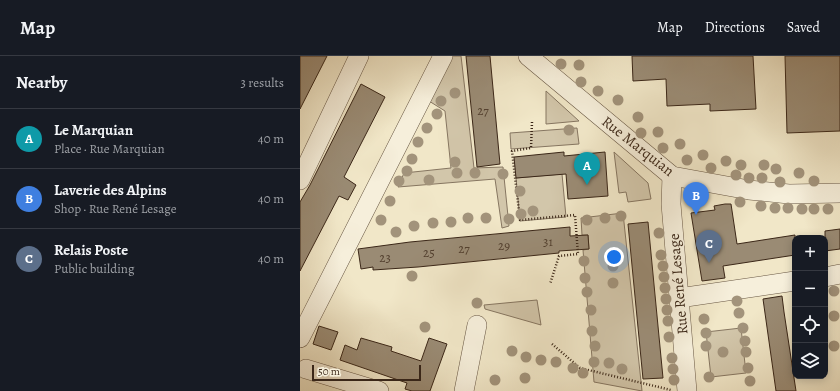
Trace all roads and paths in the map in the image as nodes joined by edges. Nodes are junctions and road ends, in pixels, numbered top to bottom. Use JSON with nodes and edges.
{"nodes":[{"id":1,"x":359,"y":56,"type":"edge"},
{"id":2,"x":443,"y":56,"type":"edge"},
{"id":3,"x":528,"y":56,"type":"edge"},
{"id":4,"x":532,"y":122,"type":"dead end"},
{"id":5,"x":672,"y":176,"type":"junction"},
{"id":6,"x":300,"y":180,"type":"edge"},
{"id":7,"x":840,"y":193,"type":"edge"},
{"id":8,"x":840,"y":274,"type":"edge"},
{"id":9,"x":828,"y":276,"type":"edge"},
{"id":10,"x":792,"y":281,"type":"edge"},
{"id":11,"x":550,"y":284,"type":"dead end"},
{"id":12,"x":679,"y":298,"type":"junction"},
{"id":13,"x":476,"y":325,"type":"dead end"},
{"id":14,"x":300,"y":338,"type":"edge"},
{"id":15,"x":552,"y":344,"type":"dead end"},
{"id":16,"x":306,"y":370,"type":"dead end"},
{"id":17,"x":379,"y":391,"type":"edge"},
{"id":18,"x":464,"y":391,"type":"edge"},
{"id":19,"x":672,"y":391,"type":"edge"},
{"id":20,"x":687,"y":391,"type":"edge"}],
"edges":[{"from":1,"to":6,"type":"street"},
{"from":2,"to":14,"type":"street"},
{"from":3,"to":5,"type":"street","name":"Rue Marquian"},
{"from":4,"to":11,"type":"path"},
{"from":5,"to":7,"type":"street","name":"Rue Marquian"},
{"from":5,"to":12,"type":"street","name":"Rue René Lesage"},
{"from":8,"to":9,"type":"street"},
{"from":10,"to":12,"type":"street"},
{"from":12,"to":20,"type":"street","name":"Rue René Lesage"},
{"from":13,"to":18,"type":"street"},
{"from":15,"to":19,"type":"path"},
{"from":16,"to":17,"type":"street"}]}
